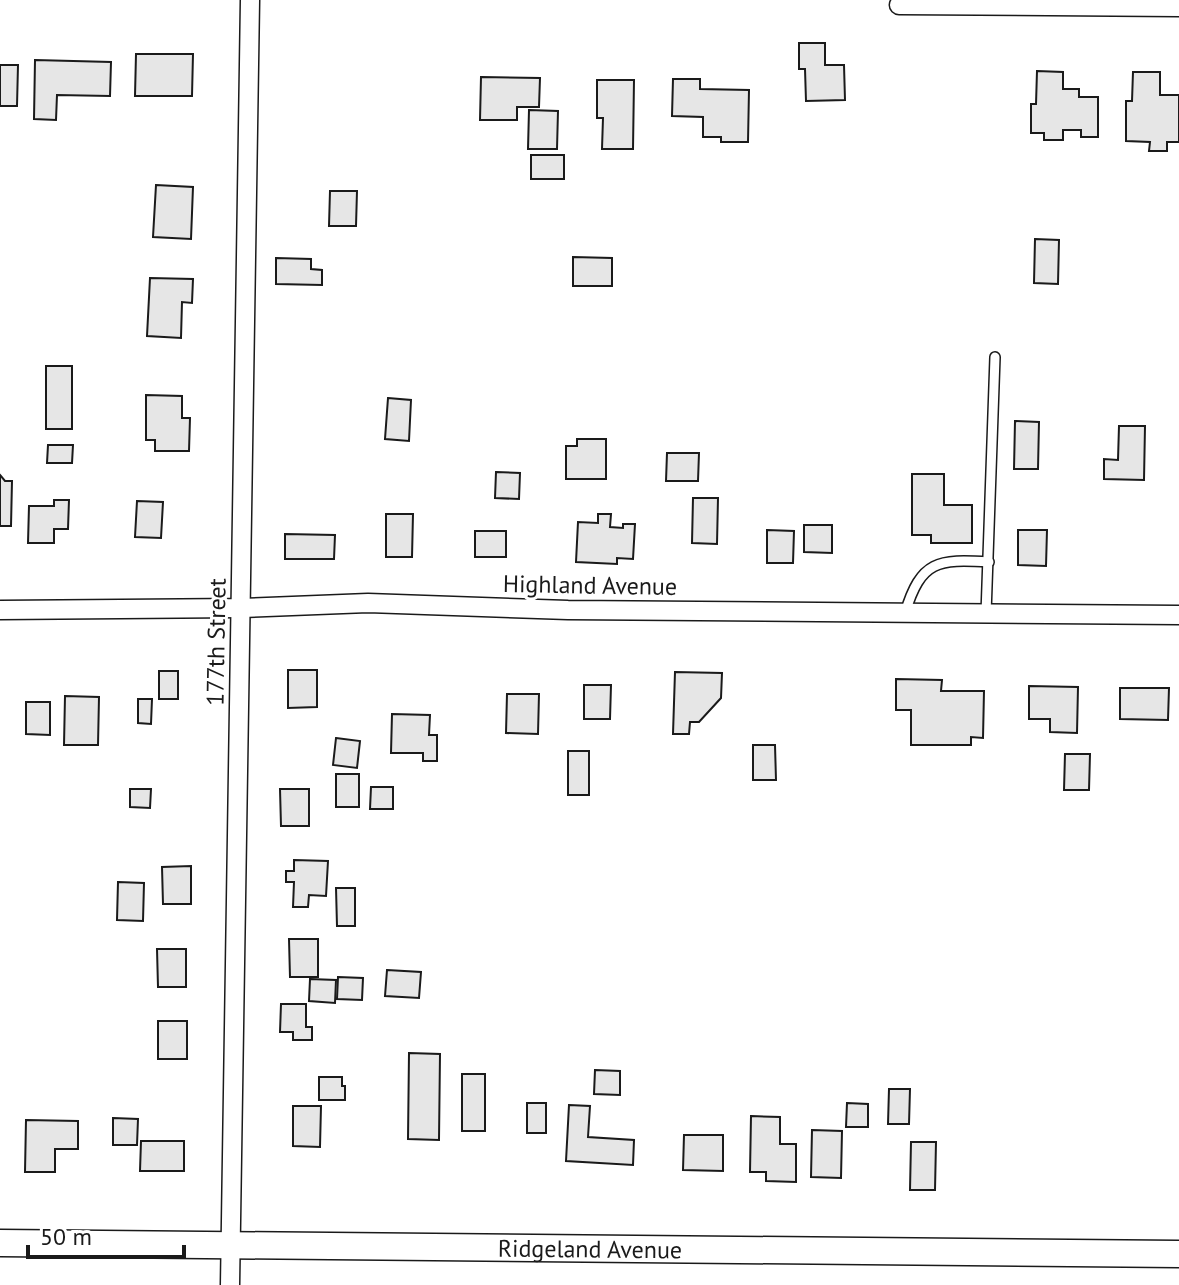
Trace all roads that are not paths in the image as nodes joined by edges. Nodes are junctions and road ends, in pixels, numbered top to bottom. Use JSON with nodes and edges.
{"nodes":[{"id":1,"x":250,"y":0,"type":"edge"},
{"id":2,"x":899,"y":5,"type":"dead end"},
{"id":3,"x":1179,"y":7,"type":"edge"},
{"id":4,"x":995,"y":357,"type":"dead end"},
{"id":5,"x":989,"y":562,"type":"junction"},
{"id":6,"x":241,"y":608,"type":"junction"},
{"id":7,"x":0,"y":610,"type":"edge"},
{"id":8,"x":905,"y":613,"type":"junction"},
{"id":9,"x":986,"y":614,"type":"junction"},
{"id":10,"x":1179,"y":615,"type":"edge"},
{"id":11,"x":0,"y":1243,"type":"edge"},
{"id":12,"x":231,"y":1245,"type":"junction"},
{"id":13,"x":1179,"y":1254,"type":"edge"},
{"id":14,"x":230,"y":1285,"type":"edge"}],
"edges":[{"from":1,"to":6,"type":"street","name":"177th Street"},
{"from":2,"to":3,"type":"street"},
{"from":4,"to":5,"type":"lane"},
{"from":5,"to":8,"type":"lane"},
{"from":5,"to":9,"type":"lane"},
{"from":6,"to":7,"type":"street","name":"Highland Avenue"},
{"from":6,"to":8,"type":"street","name":"Highland Avenue"},
{"from":6,"to":12,"type":"street","name":"177th Street"},
{"from":8,"to":9,"type":"street","name":"Highland Avenue"},
{"from":9,"to":10,"type":"street","name":"Highland Avenue"},
{"from":11,"to":12,"type":"street","name":"Ridgeland Avenue"},
{"from":12,"to":13,"type":"street","name":"Ridgeland Avenue"},
{"from":12,"to":14,"type":"street","name":"177th Street"}]}
